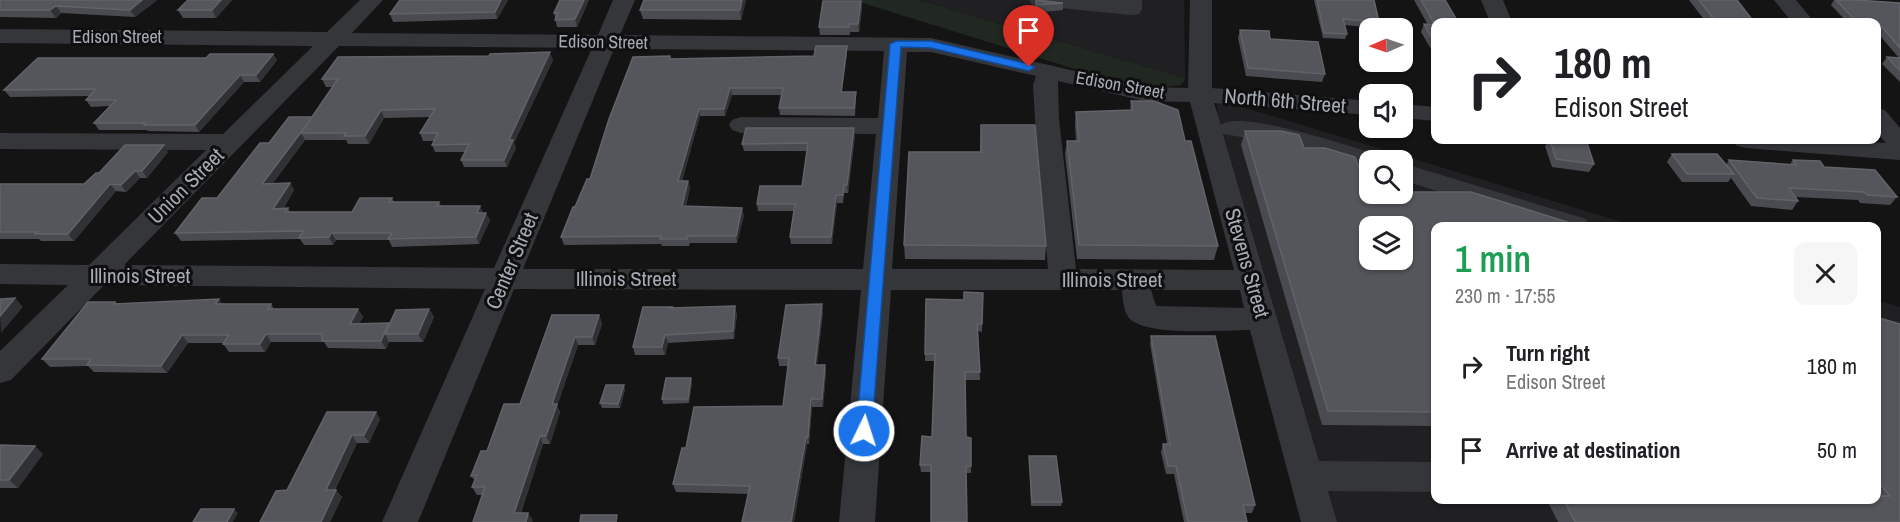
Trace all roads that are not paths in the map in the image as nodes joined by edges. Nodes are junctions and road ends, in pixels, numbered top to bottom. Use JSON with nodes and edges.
{"nodes":[{"id":1,"x":372,"y":0,"type":"edge"},
{"id":2,"x":624,"y":0,"type":"edge"},
{"id":3,"x":1040,"y":0,"type":"edge"},
{"id":4,"x":1131,"y":0,"type":"edge"},
{"id":5,"x":1201,"y":0,"type":"edge"},
{"id":6,"x":1492,"y":0,"type":"edge"},
{"id":7,"x":1785,"y":0,"type":"edge"},
{"id":8,"x":1499,"y":18,"type":"edge"},
{"id":9,"x":1800,"y":18,"type":"edge"},
{"id":10,"x":0,"y":36,"type":"edge"},
{"id":11,"x":333,"y":38,"type":"junction"},
{"id":12,"x":606,"y":42,"type":"junction"},
{"id":13,"x":896,"y":44,"type":"junction"},
{"id":14,"x":1049,"y":72,"type":"junction"},
{"id":15,"x":1200,"y":95,"type":"junction"},
{"id":16,"x":1359,"y":107,"type":"edge"},
{"id":17,"x":1413,"y":112,"type":"edge"},
{"id":18,"x":1431,"y":114,"type":"edge"},
{"id":19,"x":1881,"y":121,"type":"edge"},
{"id":20,"x":741,"y":125,"type":"dead end"},
{"id":21,"x":890,"y":126,"type":"junction"},
{"id":22,"x":1231,"y":128,"type":"dead end"},
{"id":23,"x":0,"y":141,"type":"edge"},
{"id":24,"x":229,"y":142,"type":"junction"},
{"id":25,"x":1797,"y":144,"type":"edge"},
{"id":26,"x":1900,"y":144,"type":"edge"},
{"id":27,"x":1900,"y":152,"type":"edge"},
{"id":28,"x":1359,"y":158,"type":"edge"},
{"id":29,"x":1413,"y":174,"type":"edge"},
{"id":30,"x":1563,"y":222,"type":"edge"},
{"id":31,"x":0,"y":274,"type":"edge"},
{"id":32,"x":96,"y":276,"type":"junction"},
{"id":33,"x":505,"y":279,"type":"junction"},
{"id":34,"x":876,"y":279,"type":"junction"},
{"id":35,"x":1063,"y":280,"type":"junction"},
{"id":36,"x":1135,"y":280,"type":"junction"},
{"id":37,"x":1251,"y":280,"type":"junction"},
{"id":38,"x":1263,"y":319,"type":"junction"},
{"id":39,"x":0,"y":371,"type":"edge"},
{"id":40,"x":1306,"y":477,"type":"junction"},
{"id":41,"x":1431,"y":477,"type":"edge"},
{"id":42,"x":400,"y":522,"type":"edge"},
{"id":43,"x":857,"y":522,"type":"edge"},
{"id":44,"x":1319,"y":522,"type":"edge"}],
"edges":[{"from":1,"to":11,"type":"street","name":"Union Street"},
{"from":2,"to":12,"type":"street","name":"Center Street"},
{"from":3,"to":4,"type":"street"},
{"from":5,"to":15,"type":"street","name":"Stevens Street"},
{"from":6,"to":8,"type":"street"},
{"from":7,"to":9,"type":"street"},
{"from":10,"to":11,"type":"street","name":"Edison Street"},
{"from":11,"to":12,"type":"street","name":"Edison Street"},
{"from":11,"to":24,"type":"street","name":"Union Street"},
{"from":12,"to":13,"type":"street","name":"Edison Street"},
{"from":12,"to":33,"type":"street","name":"Center Street"},
{"from":13,"to":14,"type":"street","name":"Edison Street"},
{"from":13,"to":21,"type":"street"},
{"from":14,"to":15,"type":"street","name":"Edison Street"},
{"from":14,"to":35,"type":"street"},
{"from":15,"to":16,"type":"street","name":"North 6th Street"},
{"from":15,"to":37,"type":"street","name":"Stevens Street"},
{"from":17,"to":18,"type":"street"},
{"from":19,"to":26,"type":"street"},
{"from":20,"to":21,"type":"street"},
{"from":21,"to":34,"type":"street"},
{"from":22,"to":28,"type":"street"},
{"from":23,"to":24,"type":"street"},
{"from":24,"to":32,"type":"street","name":"Union Street"},
{"from":25,"to":27,"type":"street"},
{"from":29,"to":30,"type":"street"},
{"from":31,"to":32,"type":"street","name":"Illinois Street"},
{"from":32,"to":33,"type":"street","name":"Illinois Street"},
{"from":32,"to":39,"type":"street","name":"Union Street"},
{"from":33,"to":34,"type":"street","name":"Illinois Street"},
{"from":33,"to":42,"type":"street","name":"Center Street"},
{"from":34,"to":35,"type":"street","name":"Illinois Street"},
{"from":34,"to":43,"type":"street"},
{"from":35,"to":36,"type":"street","name":"Illinois Street"},
{"from":36,"to":37,"type":"street","name":"Illinois Street"},
{"from":36,"to":38,"type":"street"},
{"from":37,"to":38,"type":"street","name":"Stevens Street"},
{"from":38,"to":40,"type":"street","name":"Stevens Street"},
{"from":40,"to":41,"type":"street"},
{"from":40,"to":44,"type":"street","name":"Stevens Street"}]}
